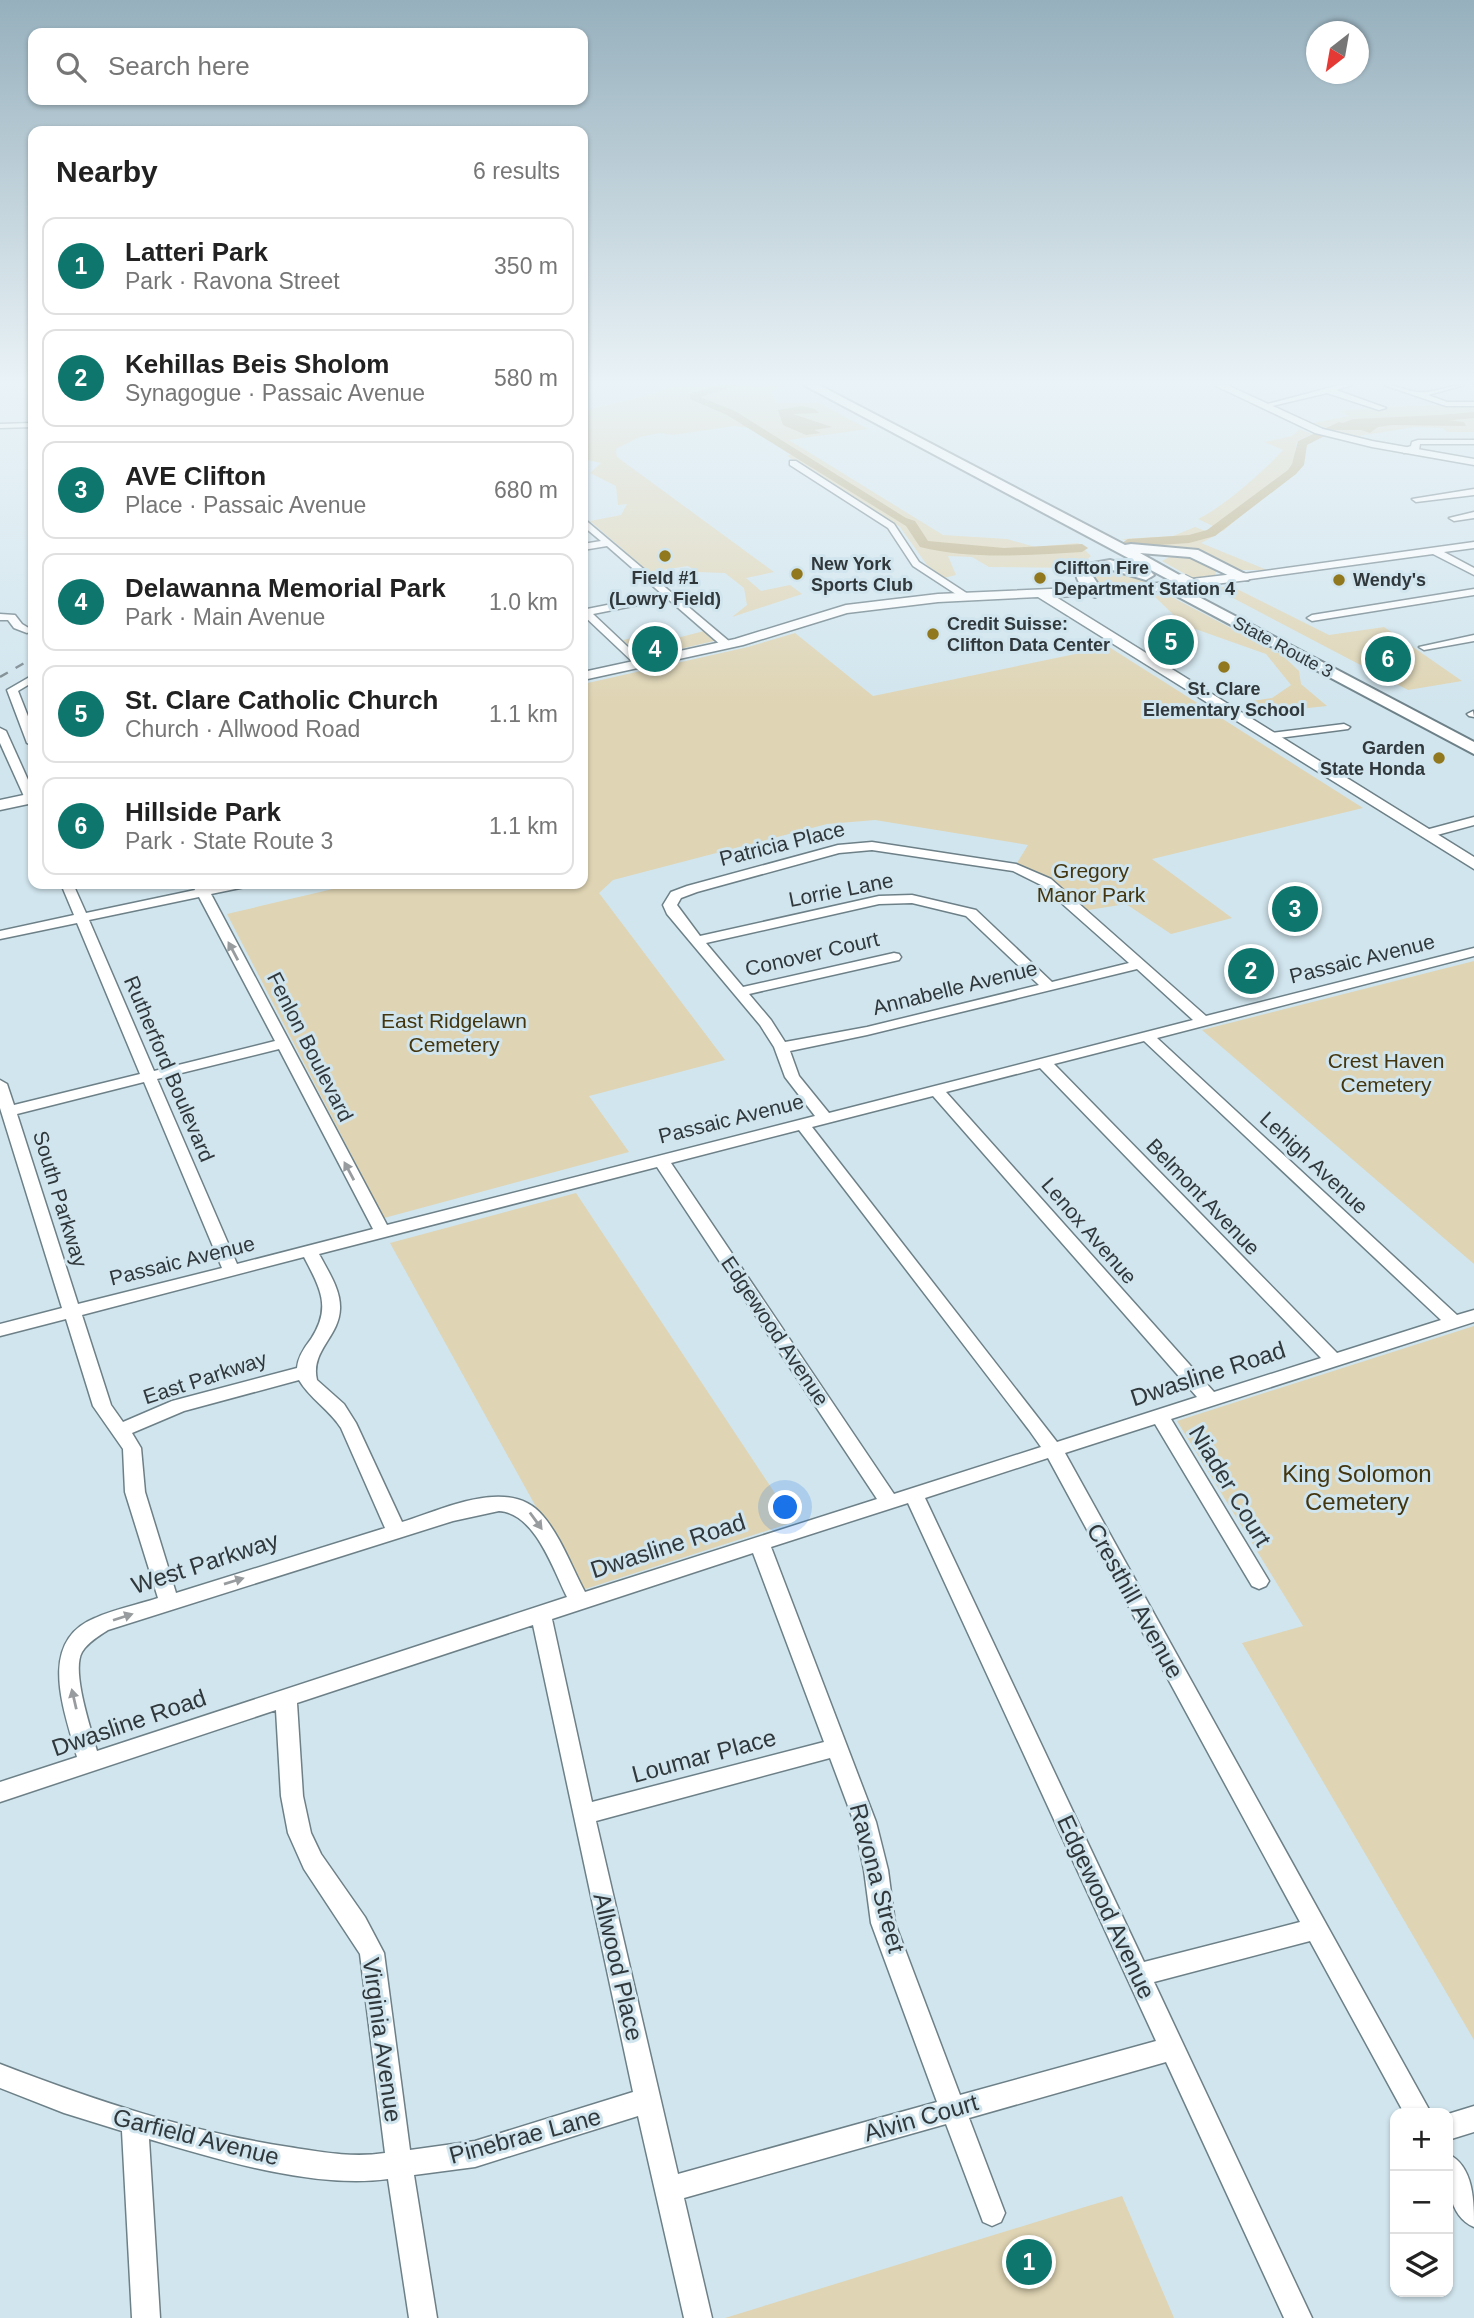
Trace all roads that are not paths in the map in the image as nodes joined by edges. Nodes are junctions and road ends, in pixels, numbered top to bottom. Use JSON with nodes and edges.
{"nodes":[{"id":1,"x":840,"y":493,"type":"edge"},
{"id":2,"x":997,"y":493,"type":"edge"},
{"id":3,"x":1013,"y":493,"type":"edge"},
{"id":4,"x":1015,"y":493,"type":"edge"},
{"id":5,"x":1471,"y":493,"type":"edge"},
{"id":6,"x":1416,"y":499,"type":"dead end"},
{"id":7,"x":1474,"y":515,"type":"edge"},
{"id":8,"x":1454,"y":518,"type":"dead end"},
{"id":9,"x":588,"y":526,"type":"edge"},
{"id":10,"x":1080,"y":538,"type":"junction"},
{"id":11,"x":608,"y":543,"type":"junction"},
{"id":12,"x":1474,"y":545,"type":"edge"},
{"id":13,"x":588,"y":546,"type":"edge"},
{"id":14,"x":1435,"y":551,"type":"junction"},
{"id":15,"x":1193,"y":553,"type":"junction"},
{"id":16,"x":1082,"y":569,"type":"junction"},
{"id":17,"x":1474,"y":572,"type":"edge"},
{"id":18,"x":1243,"y":577,"type":"junction"},
{"id":19,"x":1180,"y":586,"type":"junction"},
{"id":20,"x":1095,"y":592,"type":"junction"},
{"id":21,"x":1474,"y":592,"type":"edge"},
{"id":22,"x":1042,"y":594,"type":"junction"},
{"id":23,"x":670,"y":596,"type":"junction"},
{"id":24,"x":965,"y":596,"type":"junction"},
{"id":25,"x":588,"y":610,"type":"edge"},
{"id":26,"x":588,"y":615,"type":"edge"},
{"id":27,"x":0,"y":617,"type":"edge"},
{"id":28,"x":1312,"y":618,"type":"dead end"},
{"id":29,"x":27,"y":630,"type":"dead end"},
{"id":30,"x":1474,"y":638,"type":"edge"},
{"id":31,"x":726,"y":644,"type":"junction"},
{"id":32,"x":1424,"y":647,"type":"dead end"},
{"id":33,"x":640,"y":663,"type":"junction"},
{"id":34,"x":588,"y":675,"type":"edge"},
{"id":35,"x":28,"y":681,"type":"edge"},
{"id":36,"x":1344,"y":727,"type":"dead end"},
{"id":37,"x":28,"y":729,"type":"edge"},
{"id":38,"x":4,"y":732,"type":"edge"},
{"id":39,"x":1270,"y":736,"type":"junction"},
{"id":40,"x":1474,"y":736,"type":"edge"},
{"id":41,"x":1474,"y":749,"type":"edge"},
{"id":42,"x":28,"y":788,"type":"edge"},
{"id":43,"x":28,"y":801,"type":"edge"},
{"id":44,"x":0,"y":805,"type":"edge"},
{"id":45,"x":1474,"y":821,"type":"edge"},
{"id":46,"x":1426,"y":834,"type":"junction"},
{"id":47,"x":1474,"y":864,"type":"edge"},
{"id":48,"x":69,"y":889,"type":"edge"},
{"id":49,"x":197,"y":889,"type":"edge"},
{"id":50,"x":202,"y":889,"type":"edge"},
{"id":51,"x":81,"y":918,"type":"junction"},
{"id":52,"x":0,"y":935,"type":"edge"},
{"id":53,"x":697,"y":941,"type":"junction"},
{"id":54,"x":1474,"y":952,"type":"edge"},
{"id":55,"x":894,"y":957,"type":"dead end"},
{"id":56,"x":1138,"y":965,"type":"junction"},
{"id":57,"x":1048,"y":986,"type":"junction"},
{"id":58,"x":739,"y":992,"type":"junction"},
{"id":59,"x":1203,"y":1021,"type":"junction"},
{"id":60,"x":1146,"y":1035,"type":"junction"},
{"id":61,"x":282,"y":1044,"type":"junction"},
{"id":62,"x":781,"y":1047,"type":"junction"},
{"id":63,"x":1042,"y":1061,"type":"junction"},
{"id":64,"x":149,"y":1076,"type":"junction"},
{"id":65,"x":0,"y":1084,"type":"edge"},
{"id":66,"x":935,"y":1089,"type":"junction"},
{"id":67,"x":9,"y":1111,"type":"junction"},
{"id":68,"x":824,"y":1117,"type":"junction"},
{"id":69,"x":801,"y":1123,"type":"junction"},
{"id":70,"x":660,"y":1159,"type":"junction"},
{"id":71,"x":382,"y":1231,"type":"junction"},
{"id":72,"x":309,"y":1250,"type":"junction"},
{"id":73,"x":231,"y":1270,"type":"junction"},
{"id":74,"x":71,"y":1311,"type":"junction"},
{"id":75,"x":1474,"y":1316,"type":"edge"},
{"id":76,"x":1453,"y":1322,"type":"junction"},
{"id":77,"x":0,"y":1330,"type":"edge"},
{"id":78,"x":1334,"y":1361,"type":"junction"},
{"id":79,"x":306,"y":1372,"type":"junction"},
{"id":80,"x":1211,"y":1401,"type":"junction"},
{"id":81,"x":1160,"y":1417,"type":"junction"},
{"id":82,"x":120,"y":1431,"type":"junction"},
{"id":83,"x":1054,"y":1451,"type":"junction"},
{"id":84,"x":914,"y":1496,"type":"junction"},
{"id":85,"x":890,"y":1503,"type":"junction"},
{"id":86,"x":396,"y":1531,"type":"junction"},
{"id":87,"x":760,"y":1544,"type":"junction"},
{"id":88,"x":1259,"y":1581,"type":"dead end"},
{"id":89,"x":169,"y":1602,"type":"junction"},
{"id":90,"x":580,"y":1602,"type":"junction"},
{"id":91,"x":541,"y":1616,"type":"junction"},
{"id":92,"x":286,"y":1698,"type":"junction"},
{"id":93,"x":837,"y":1747,"type":"junction"},
{"id":94,"x":90,"y":1763,"type":"junction"},
{"id":95,"x":0,"y":1793,"type":"edge"},
{"id":96,"x":584,"y":1814,"type":"junction"},
{"id":97,"x":1317,"y":1928,"type":"junction"},
{"id":98,"x":1138,"y":1975,"type":"junction"},
{"id":99,"x":1173,"y":2048,"type":"junction"},
{"id":100,"x":0,"y":2076,"type":"edge"},
{"id":101,"x":649,"y":2100,"type":"junction"},
{"id":102,"x":1415,"y":2108,"type":"edge"},
{"id":103,"x":952,"y":2109,"type":"junction"},
{"id":104,"x":1474,"y":2119,"type":"edge"},
{"id":105,"x":135,"y":2123,"type":"junction"},
{"id":106,"x":1453,"y":2125,"type":"edge"},
{"id":107,"x":399,"y":2164,"type":"junction"},
{"id":108,"x":1450,"y":2171,"type":"edge"},
{"id":109,"x":670,"y":2189,"type":"junction"},
{"id":110,"x":992,"y":2213,"type":"dead end"},
{"id":111,"x":1474,"y":2214,"type":"edge"},
{"id":112,"x":146,"y":2318,"type":"edge"},
{"id":113,"x":423,"y":2318,"type":"edge"},
{"id":114,"x":698,"y":2318,"type":"edge"},
{"id":115,"x":1298,"y":2318,"type":"edge"}],
"edges":[{"from":1,"to":24,"type":"street"},
{"from":2,"to":10,"type":"highway","name":"State Route 3"},
{"from":3,"to":19,"type":"highway","name":"State Route 3"},
{"from":4,"to":15,"type":"highway"},
{"from":5,"to":6,"type":"street"},
{"from":7,"to":8,"type":"street"},
{"from":9,"to":11,"type":"street"},
{"from":10,"to":16,"type":"highway"},
{"from":10,"to":19,"type":"highway","name":"State Route 3"},
{"from":11,"to":13,"type":"street"},
{"from":11,"to":23,"type":"street"},
{"from":12,"to":14,"type":"street"},
{"from":14,"to":17,"type":"street"},
{"from":14,"to":18,"type":"street"},
{"from":15,"to":18,"type":"highway"},
{"from":15,"to":19,"type":"highway"},
{"from":16,"to":19,"type":"highway"},
{"from":16,"to":20,"type":"highway"},
{"from":18,"to":20,"type":"main road"},
{"from":19,"to":40,"type":"highway","name":"State Route 3"},
{"from":19,"to":41,"type":"highway","name":"State Route 3"},
{"from":20,"to":22,"type":"main road"},
{"from":21,"to":28,"type":"street"},
{"from":22,"to":24,"type":"main road"},
{"from":22,"to":39,"type":"main road"},
{"from":23,"to":25,"type":"street"},
{"from":23,"to":31,"type":"street"},
{"from":24,"to":31,"type":"main road"},
{"from":26,"to":33,"type":"street"},
{"from":27,"to":29,"type":"street"},
{"from":30,"to":32,"type":"street"},
{"from":31,"to":33,"type":"main road"},
{"from":33,"to":34,"type":"main road"},
{"from":35,"to":37,"type":"street"},
{"from":36,"to":39,"type":"street"},
{"from":37,"to":38,"type":"street"},
{"from":38,"to":42,"type":"street"},
{"from":39,"to":46,"type":"main road"},
{"from":43,"to":44,"type":"main road"},
{"from":45,"to":46,"type":"street"},
{"from":46,"to":47,"type":"main road"},
{"from":48,"to":51,"type":"street","name":"Rutherford Boulevard"},
{"from":49,"to":51,"type":"street"},
{"from":61,"to":50,"type":"street","name":"Fenlon Boulevard","one_way":true},
{"from":51,"to":52,"type":"street"},
{"from":51,"to":64,"type":"street","name":"Rutherford Boulevard"},
{"from":53,"to":56,"type":"street","name":"Patricia Place"},
{"from":53,"to":57,"type":"street","name":"Lorrie Lane"},
{"from":53,"to":58,"type":"street","name":"Patricia Place"},
{"from":54,"to":59,"type":"street","name":"Passaic Avenue"},
{"from":55,"to":58,"type":"street","name":"Conover Court"},
{"from":56,"to":57,"type":"street","name":"Annabelle Avenue"},
{"from":56,"to":59,"type":"street","name":"Patricia Place"},
{"from":57,"to":62,"type":"street","name":"Annabelle Avenue"},
{"from":58,"to":62,"type":"street","name":"Patricia Place"},
{"from":59,"to":60,"type":"street","name":"Passaic Avenue"},
{"from":60,"to":63,"type":"street","name":"Passaic Avenue"},
{"from":60,"to":76,"type":"street","name":"Lehigh Avenue"},
{"from":61,"to":64,"type":"street"},
{"from":71,"to":61,"type":"street","name":"Fenlon Boulevard","one_way":true},
{"from":62,"to":68,"type":"street","name":"Patricia Place"},
{"from":63,"to":66,"type":"street","name":"Passaic Avenue"},
{"from":63,"to":78,"type":"street","name":"Belmont Avenue"},
{"from":64,"to":67,"type":"street"},
{"from":64,"to":73,"type":"street","name":"Rutherford Boulevard"},
{"from":65,"to":67,"type":"street","name":"South Parkway"},
{"from":66,"to":68,"type":"street","name":"Passaic Avenue"},
{"from":66,"to":80,"type":"street","name":"Lenox Avenue"},
{"from":67,"to":74,"type":"street","name":"South Parkway"},
{"from":68,"to":69,"type":"street","name":"Passaic Avenue"},
{"from":69,"to":70,"type":"street","name":"Passaic Avenue"},
{"from":69,"to":83,"type":"street","name":"Cresthill Avenue"},
{"from":70,"to":71,"type":"street","name":"Passaic Avenue"},
{"from":70,"to":85,"type":"street","name":"Edgewood Avenue"},
{"from":71,"to":72,"type":"street","name":"Passaic Avenue"},
{"from":72,"to":73,"type":"street","name":"Passaic Avenue"},
{"from":72,"to":79,"type":"street"},
{"from":73,"to":74,"type":"street","name":"Passaic Avenue"},
{"from":74,"to":77,"type":"street","name":"Passaic Avenue"},
{"from":74,"to":82,"type":"street","name":"South Parkway"},
{"from":75,"to":76,"type":"street","name":"Dwasline Road"},
{"from":76,"to":78,"type":"street","name":"Dwasline Road"},
{"from":78,"to":80,"type":"street","name":"Dwasline Road"},
{"from":79,"to":82,"type":"street","name":"East Parkway"},
{"from":79,"to":86,"type":"street"},
{"from":80,"to":81,"type":"street","name":"Dwasline Road"},
{"from":81,"to":83,"type":"street","name":"Dwasline Road"},
{"from":81,"to":88,"type":"street","name":"Niader Court"},
{"from":82,"to":89,"type":"street","name":"South Parkway"},
{"from":83,"to":84,"type":"street","name":"Dwasline Road"},
{"from":83,"to":97,"type":"street","name":"Cresthill Avenue"},
{"from":84,"to":85,"type":"street","name":"Dwasline Road"},
{"from":84,"to":98,"type":"street","name":"Edgewood Avenue"},
{"from":85,"to":87,"type":"street","name":"Dwasline Road"},
{"from":89,"to":86,"type":"street","name":"West Parkway","one_way":true},
{"from":86,"to":90,"type":"street","name":"West Parkway","one_way":true},
{"from":87,"to":90,"type":"street","name":"Dwasline Road"},
{"from":87,"to":93,"type":"street","name":"Ravona Street"},
{"from":94,"to":89,"type":"street","name":"West Parkway","one_way":true},
{"from":90,"to":91,"type":"street","name":"Dwasline Road"},
{"from":91,"to":92,"type":"street","name":"Dwasline Road"},
{"from":91,"to":96,"type":"street","name":"Allwood Place"},
{"from":92,"to":94,"type":"street","name":"Dwasline Road"},
{"from":92,"to":107,"type":"street","name":"Virginia Avenue"},
{"from":93,"to":96,"type":"street","name":"Loumar Place"},
{"from":93,"to":103,"type":"street","name":"Ravona Street"},
{"from":94,"to":95,"type":"street","name":"Dwasline Road"},
{"from":96,"to":101,"type":"street","name":"Allwood Place"},
{"from":97,"to":98,"type":"street"},
{"from":97,"to":102,"type":"street","name":"Cresthill Avenue"},
{"from":98,"to":99,"type":"street","name":"Edgewood Avenue"},
{"from":99,"to":103,"type":"street","name":"Alvin Court"},
{"from":99,"to":115,"type":"street","name":"Edgewood Avenue"},
{"from":100,"to":105,"type":"street","name":"Garfield Avenue"},
{"from":101,"to":107,"type":"street","name":"Pinebrae Lane"},
{"from":101,"to":109,"type":"street","name":"Allwood Place"},
{"from":103,"to":109,"type":"street","name":"Alvin Court"},
{"from":103,"to":110,"type":"street","name":"Ravona Street"},
{"from":104,"to":106,"type":"street"},
{"from":105,"to":107,"type":"street","name":"Garfield Avenue"},
{"from":105,"to":112,"type":"street"},
{"from":107,"to":113,"type":"street","name":"Virginia Avenue"},
{"from":108,"to":111,"type":"street"},
{"from":109,"to":114,"type":"street","name":"Allwood Place"}]}
